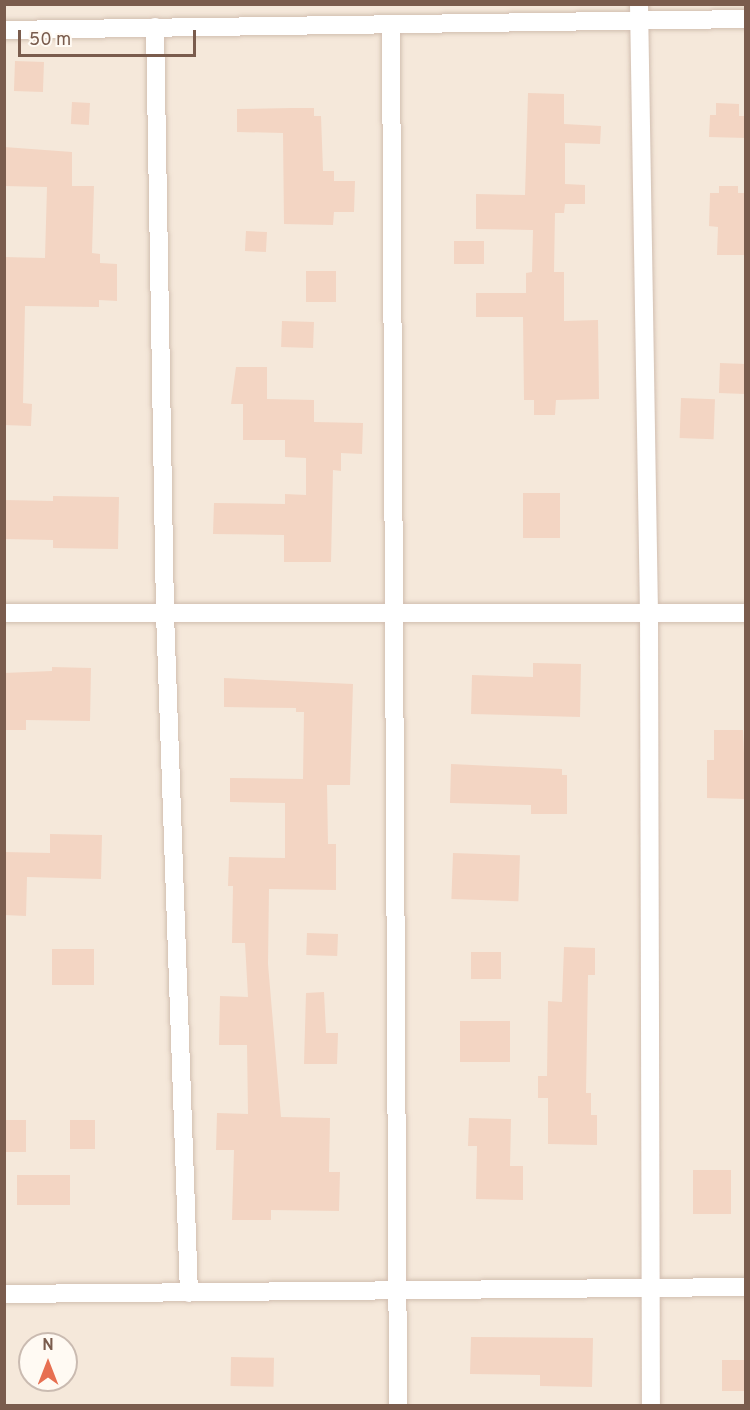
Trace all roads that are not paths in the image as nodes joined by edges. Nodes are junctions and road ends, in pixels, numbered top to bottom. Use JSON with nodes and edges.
{"nodes":[{"id":1,"x":638,"y":12,"type":"edge"},
{"id":2,"x":746,"y":18,"type":"edge"},
{"id":3,"x":391,"y":24,"type":"junction"},
{"id":4,"x":155,"y":27,"type":"junction"},
{"id":5,"x":4,"y":30,"type":"edge"},
{"id":6,"x":4,"y":613,"type":"edge"},
{"id":7,"x":165,"y":613,"type":"junction"},
{"id":8,"x":394,"y":613,"type":"junction"},
{"id":9,"x":649,"y":613,"type":"junction"},
{"id":10,"x":746,"y":613,"type":"edge"},
{"id":11,"x":746,"y":1287,"type":"edge"},
{"id":12,"x":653,"y":1288,"type":"junction"},
{"id":13,"x":397,"y":1291,"type":"junction"},
{"id":14,"x":189,"y":1293,"type":"junction"},
{"id":15,"x":4,"y":1294,"type":"edge"},
{"id":16,"x":398,"y":1406,"type":"edge"},
{"id":17,"x":651,"y":1406,"type":"edge"}],
"edges":[{"from":1,"to":2,"type":"street"},
{"from":1,"to":3,"type":"street"},
{"from":1,"to":9,"type":"street"},
{"from":3,"to":4,"type":"street"},
{"from":3,"to":8,"type":"street"},
{"from":4,"to":5,"type":"street"},
{"from":4,"to":7,"type":"street"},
{"from":6,"to":7,"type":"street"},
{"from":7,"to":8,"type":"street"},
{"from":7,"to":14,"type":"street"},
{"from":8,"to":9,"type":"street"},
{"from":8,"to":13,"type":"street"},
{"from":9,"to":10,"type":"street"},
{"from":9,"to":12,"type":"street"},
{"from":11,"to":12,"type":"street"},
{"from":12,"to":13,"type":"street"},
{"from":12,"to":17,"type":"street"},
{"from":13,"to":14,"type":"street"},
{"from":13,"to":16,"type":"street"},
{"from":14,"to":15,"type":"street"}]}
